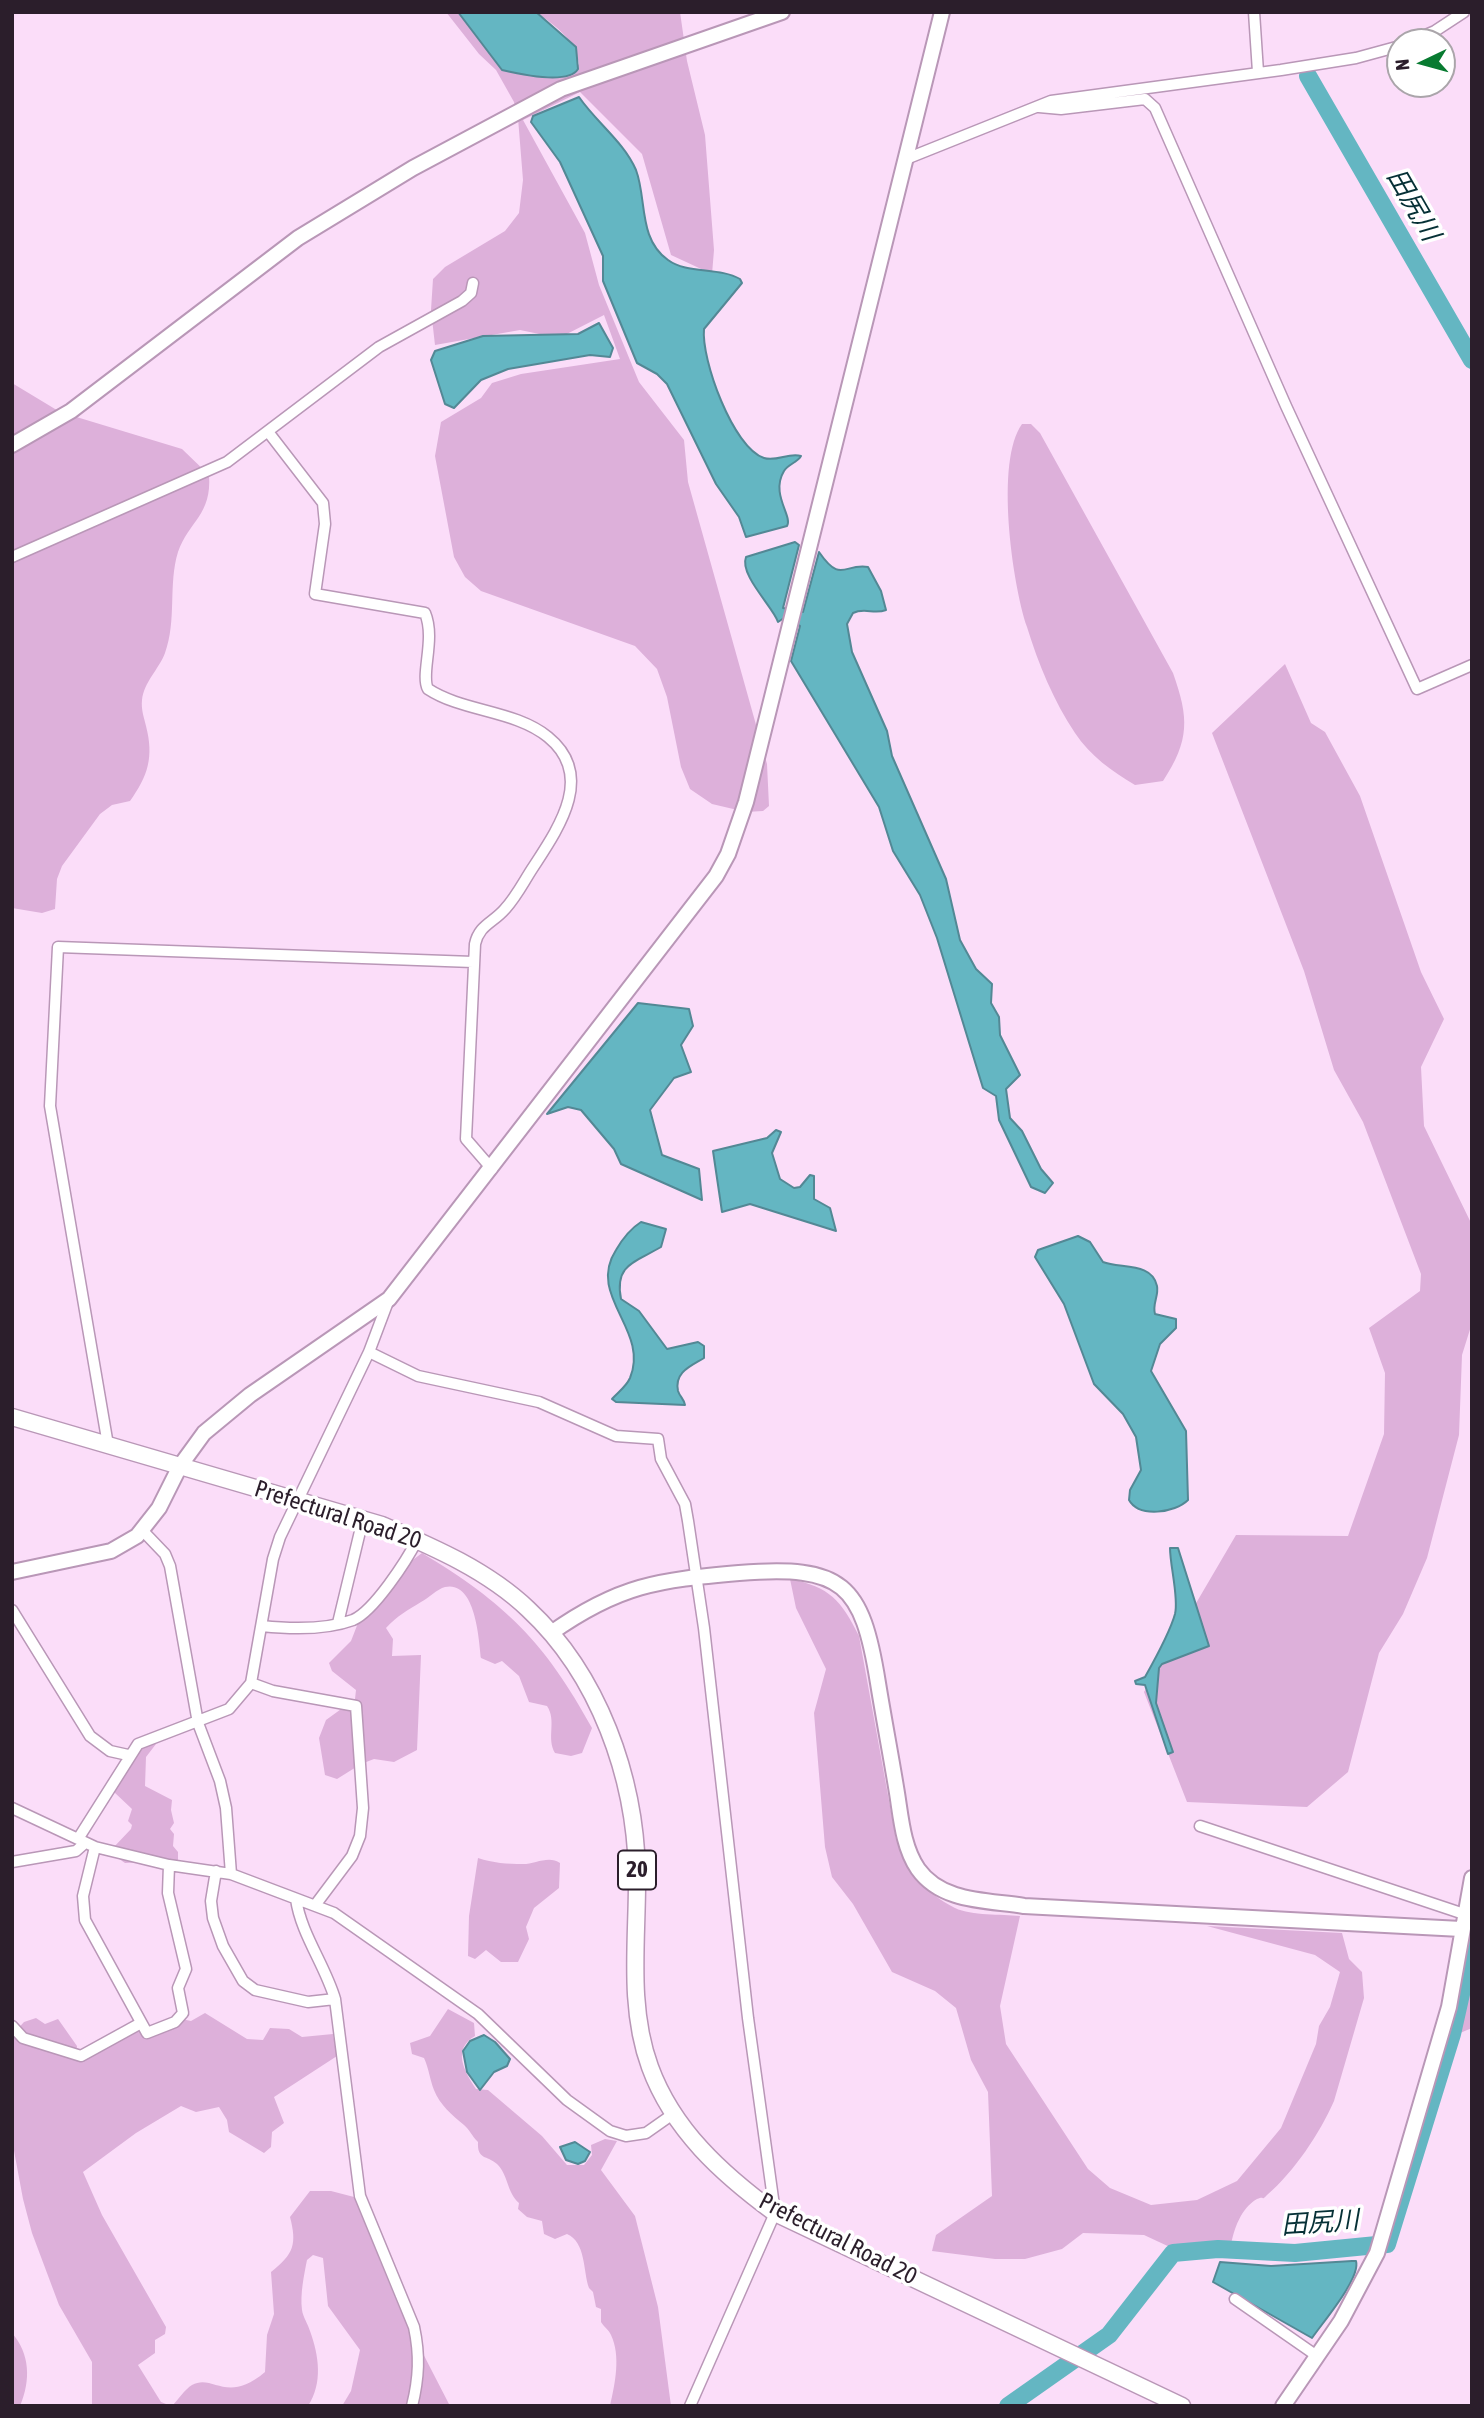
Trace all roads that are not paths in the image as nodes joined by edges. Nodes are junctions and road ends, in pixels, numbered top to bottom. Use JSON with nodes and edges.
{"nodes":[{"id":1,"x":782,"y":12,"type":"edge"},
{"id":2,"x":942,"y":12,"type":"edge"},
{"id":3,"x":1254,"y":12,"type":"edge"},
{"id":4,"x":1464,"y":12,"type":"edge"},
{"id":5,"x":1440,"y":28,"type":"edge"},
{"id":6,"x":1386,"y":50,"type":"edge"},
{"id":7,"x":1258,"y":72,"type":"junction"},
{"id":8,"x":1039,"y":107,"type":"junction"},
{"id":9,"x":906,"y":159,"type":"junction"},
{"id":10,"x":473,"y":283,"type":"dead end"},
{"id":11,"x":269,"y":433,"type":"junction"},
{"id":12,"x":12,"y":445,"type":"edge"},
{"id":13,"x":12,"y":557,"type":"edge"},
{"id":14,"x":1472,"y":665,"type":"edge"},
{"id":15,"x":473,"y":962,"type":"junction"},
{"id":16,"x":492,"y":1169,"type":"junction"},
{"id":17,"x":389,"y":1299,"type":"junction"},
{"id":18,"x":369,"y":1352,"type":"junction"},
{"id":19,"x":12,"y":1417,"type":"edge"},
{"id":20,"x":108,"y":1445,"type":"junction"},
{"id":21,"x":180,"y":1466,"type":"junction"},
{"id":22,"x":297,"y":1500,"type":"junction"},
{"id":23,"x":363,"y":1519,"type":"junction"},
{"id":24,"x":143,"y":1531,"type":"junction"},
{"id":25,"x":418,"y":1540,"type":"junction"},
{"id":26,"x":12,"y":1572,"type":"edge"},
{"id":27,"x":694,"y":1577,"type":"junction"},
{"id":28,"x":12,"y":1610,"type":"edge"},
{"id":29,"x":338,"y":1623,"type":"junction"},
{"id":30,"x":262,"y":1626,"type":"junction"},
{"id":31,"x":551,"y":1633,"type":"junction"},
{"id":32,"x":251,"y":1683,"type":"junction"},
{"id":33,"x":198,"y":1723,"type":"junction"},
{"id":34,"x":128,"y":1755,"type":"junction"},
{"id":35,"x":12,"y":1808,"type":"edge"},
{"id":36,"x":1200,"y":1826,"type":"dead end"},
{"id":37,"x":86,"y":1843,"type":"junction"},
{"id":38,"x":12,"y":1862,"type":"edge"},
{"id":39,"x":169,"y":1865,"type":"junction"},
{"id":40,"x":216,"y":1871,"type":"junction"},
{"id":41,"x":231,"y":1874,"type":"junction"},
{"id":42,"x":1472,"y":1878,"type":"edge"},
{"id":43,"x":296,"y":1899,"type":"junction"},
{"id":44,"x":316,"y":1905,"type":"junction"},
{"id":45,"x":1464,"y":1914,"type":"junction"},
{"id":46,"x":1461,"y":1929,"type":"junction"},
{"id":47,"x":335,"y":1999,"type":"junction"},
{"id":48,"x":141,"y":2022,"type":"junction"},
{"id":49,"x":12,"y":2026,"type":"edge"},
{"id":50,"x":673,"y":2114,"type":"junction"},
{"id":51,"x":775,"y":2213,"type":"junction"},
{"id":52,"x":1235,"y":2299,"type":"dead end"},
{"id":53,"x":1317,"y":2356,"type":"junction"},
{"id":54,"x":412,"y":2406,"type":"edge"},
{"id":55,"x":690,"y":2406,"type":"edge"},
{"id":56,"x":1181,"y":2406,"type":"edge"},
{"id":57,"x":1283,"y":2406,"type":"edge"}],
"edges":[{"from":1,"to":12,"type":"street"},
{"from":2,"to":9,"type":"street"},
{"from":3,"to":7,"type":"street"},
{"from":4,"to":5,"type":"street"},
{"from":6,"to":7,"type":"street"},
{"from":7,"to":8,"type":"street"},
{"from":8,"to":9,"type":"street"},
{"from":8,"to":14,"type":"street"},
{"from":9,"to":16,"type":"street"},
{"from":10,"to":11,"type":"street"},
{"from":11,"to":13,"type":"street"},
{"from":11,"to":15,"type":"street"},
{"from":15,"to":16,"type":"street"},
{"from":15,"to":20,"type":"street"},
{"from":16,"to":17,"type":"street"},
{"from":17,"to":18,"type":"street"},
{"from":17,"to":21,"type":"street"},
{"from":18,"to":22,"type":"street"},
{"from":18,"to":27,"type":"street"},
{"from":19,"to":20,"type":"main road","name":"Prefectural Road 20","number":"20"},
{"from":20,"to":21,"type":"main road","name":"Prefectural Road 20","number":"20"},
{"from":21,"to":22,"type":"main road","name":"Prefectural Road 20","number":"20"},
{"from":21,"to":24,"type":"street"},
{"from":22,"to":23,"type":"main road","name":"Prefectural Road 20","number":"20"},
{"from":22,"to":30,"type":"street"},
{"from":23,"to":25,"type":"main road","name":"Prefectural Road 20","number":"20"},
{"from":23,"to":29,"type":"street"},
{"from":24,"to":26,"type":"street"},
{"from":24,"to":33,"type":"street"},
{"from":25,"to":29,"type":"street"},
{"from":25,"to":31,"type":"main road","name":"Prefectural Road 20","number":"20"},
{"from":27,"to":31,"type":"street"},
{"from":27,"to":46,"type":"street"},
{"from":27,"to":51,"type":"street"},
{"from":28,"to":34,"type":"street"},
{"from":29,"to":30,"type":"street"},
{"from":30,"to":32,"type":"street"},
{"from":31,"to":50,"type":"main road","name":"Prefectural Road 20","number":"20"},
{"from":32,"to":33,"type":"street"},
{"from":32,"to":44,"type":"street"},
{"from":33,"to":34,"type":"street"},
{"from":33,"to":41,"type":"street"},
{"from":34,"to":37,"type":"street"},
{"from":35,"to":37,"type":"street"},
{"from":36,"to":45,"type":"street"},
{"from":37,"to":38,"type":"street"},
{"from":37,"to":39,"type":"street"},
{"from":37,"to":48,"type":"street"},
{"from":39,"to":40,"type":"street"},
{"from":39,"to":48,"type":"street"},
{"from":40,"to":41,"type":"street"},
{"from":40,"to":47,"type":"street"},
{"from":41,"to":43,"type":"street"},
{"from":42,"to":45,"type":"street"},
{"from":43,"to":44,"type":"street"},
{"from":43,"to":47,"type":"street"},
{"from":44,"to":50,"type":"street"},
{"from":45,"to":46,"type":"street"},
{"from":46,"to":53,"type":"street"},
{"from":47,"to":54,"type":"street"},
{"from":48,"to":49,"type":"street"},
{"from":50,"to":51,"type":"main road","name":"Prefectural Road 20","number":"20"},
{"from":51,"to":55,"type":"street"},
{"from":51,"to":56,"type":"main road","name":"Prefectural Road 20","number":"20"},
{"from":52,"to":53,"type":"street"},
{"from":53,"to":57,"type":"street"}]}
